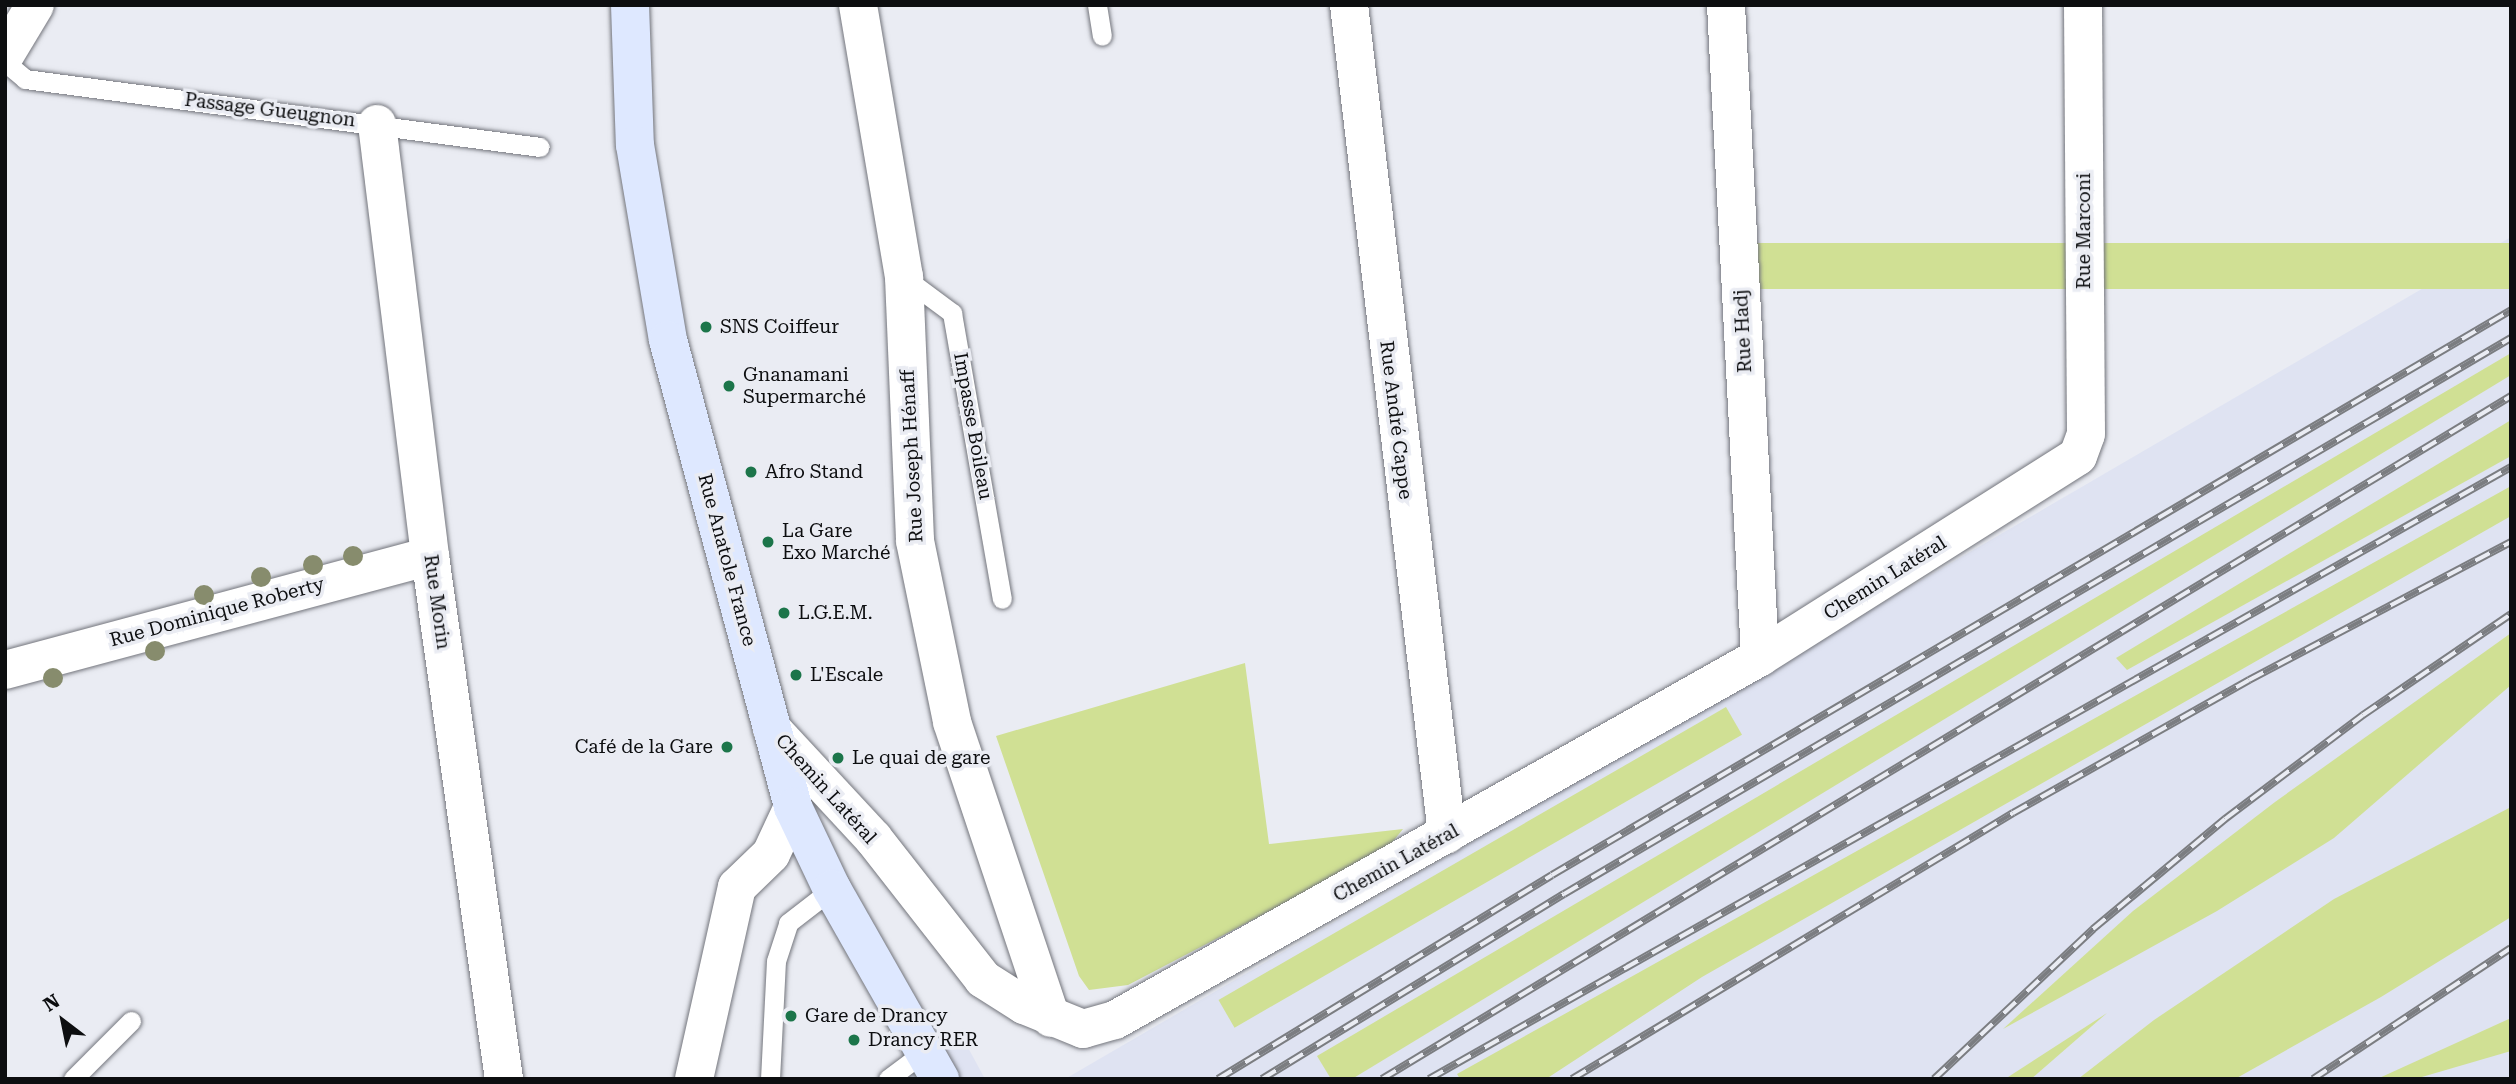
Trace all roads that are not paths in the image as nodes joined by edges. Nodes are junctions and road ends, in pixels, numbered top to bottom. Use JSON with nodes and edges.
{"nodes":[{"id":1,"x":35,"y":5,"type":"edge"},
{"id":2,"x":630,"y":5,"type":"edge"},
{"id":3,"x":859,"y":5,"type":"edge"},
{"id":4,"x":1097,"y":5,"type":"edge"},
{"id":5,"x":1349,"y":5,"type":"edge"},
{"id":6,"x":1726,"y":5,"type":"edge"},
{"id":7,"x":2083,"y":5,"type":"edge"},
{"id":8,"x":1102,"y":36,"type":"dead end"},
{"id":9,"x":5,"y":55,"type":"edge"},
{"id":10,"x":5,"y":62,"type":"edge"},
{"id":11,"x":377,"y":124,"type":"junction"},
{"id":12,"x":540,"y":146,"type":"dead end"},
{"id":13,"x":904,"y":277,"type":"junction"},
{"id":14,"x":2078,"y":456,"type":"joint"},
{"id":15,"x":430,"y":556,"type":"junction"},
{"id":16,"x":1002,"y":599,"type":"dead end"},
{"id":17,"x":1760,"y":657,"type":"junction"},
{"id":18,"x":5,"y":670,"type":"edge"},
{"id":19,"x":772,"y":729,"type":"junction"},
{"id":20,"x":793,"y":807,"type":"junction"},
{"id":21,"x":1447,"y":834,"type":"junction"},
{"id":22,"x":832,"y":889,"type":"junction"},
{"id":23,"x":1051,"y":1018,"type":"junction"},
{"id":24,"x":131,"y":1021,"type":"dead end"},
{"id":25,"x":932,"y":1065,"type":"edge"},
{"id":26,"x":73,"y":1079,"type":"edge"},
{"id":27,"x":504,"y":1079,"type":"edge"},
{"id":28,"x":694,"y":1079,"type":"edge"},
{"id":29,"x":770,"y":1079,"type":"edge"},
{"id":30,"x":888,"y":1079,"type":"edge"}],
"edges":[{"from":1,"to":9,"type":"street"},
{"from":2,"to":19,"type":"main road","name":"Rue Anatole France"},
{"from":3,"to":13,"type":"street","name":"Rue Joseph Hénaff"},
{"from":4,"to":8,"type":"lane"},
{"from":5,"to":21,"type":"street","name":"Rue André Cappe"},
{"from":6,"to":17,"type":"street","name":"Rue Hadj"},
{"from":7,"to":14,"type":"street","name":"Rue Marconi"},
{"from":10,"to":11,"type":"lane","name":"Passage Gueugnon"},
{"from":11,"to":12,"type":"lane","name":"Passage Gueugnon"},
{"from":11,"to":15,"type":"street","name":"Rue Morin"},
{"from":13,"to":16,"type":"lane","name":"Impasse Boileau"},
{"from":13,"to":23,"type":"street","name":"Rue Joseph Hénaff"},
{"from":14,"to":17,"type":"street","name":"Chemin Latéral"},
{"from":15,"to":18,"type":"street","name":"Rue Dominique Roberty"},
{"from":15,"to":27,"type":"street","name":"Rue Morin"},
{"from":17,"to":21,"type":"street","name":"Chemin Latéral"},
{"from":19,"to":20,"type":"main road","name":"Rue Anatole France"},
{"from":19,"to":23,"type":"street","name":"Chemin Latéral"},
{"from":20,"to":22,"type":"main road","name":"Rue Anatole France"},
{"from":20,"to":28,"type":"street","name":"Chemin Latéral"},
{"from":21,"to":23,"type":"street","name":"Chemin Latéral"},
{"from":22,"to":25,"type":"main road","name":"Rue Anatole France"},
{"from":22,"to":29,"type":"lane"},
{"from":24,"to":26,"type":"lane"},
{"from":25,"to":30,"type":"lane"}]}
